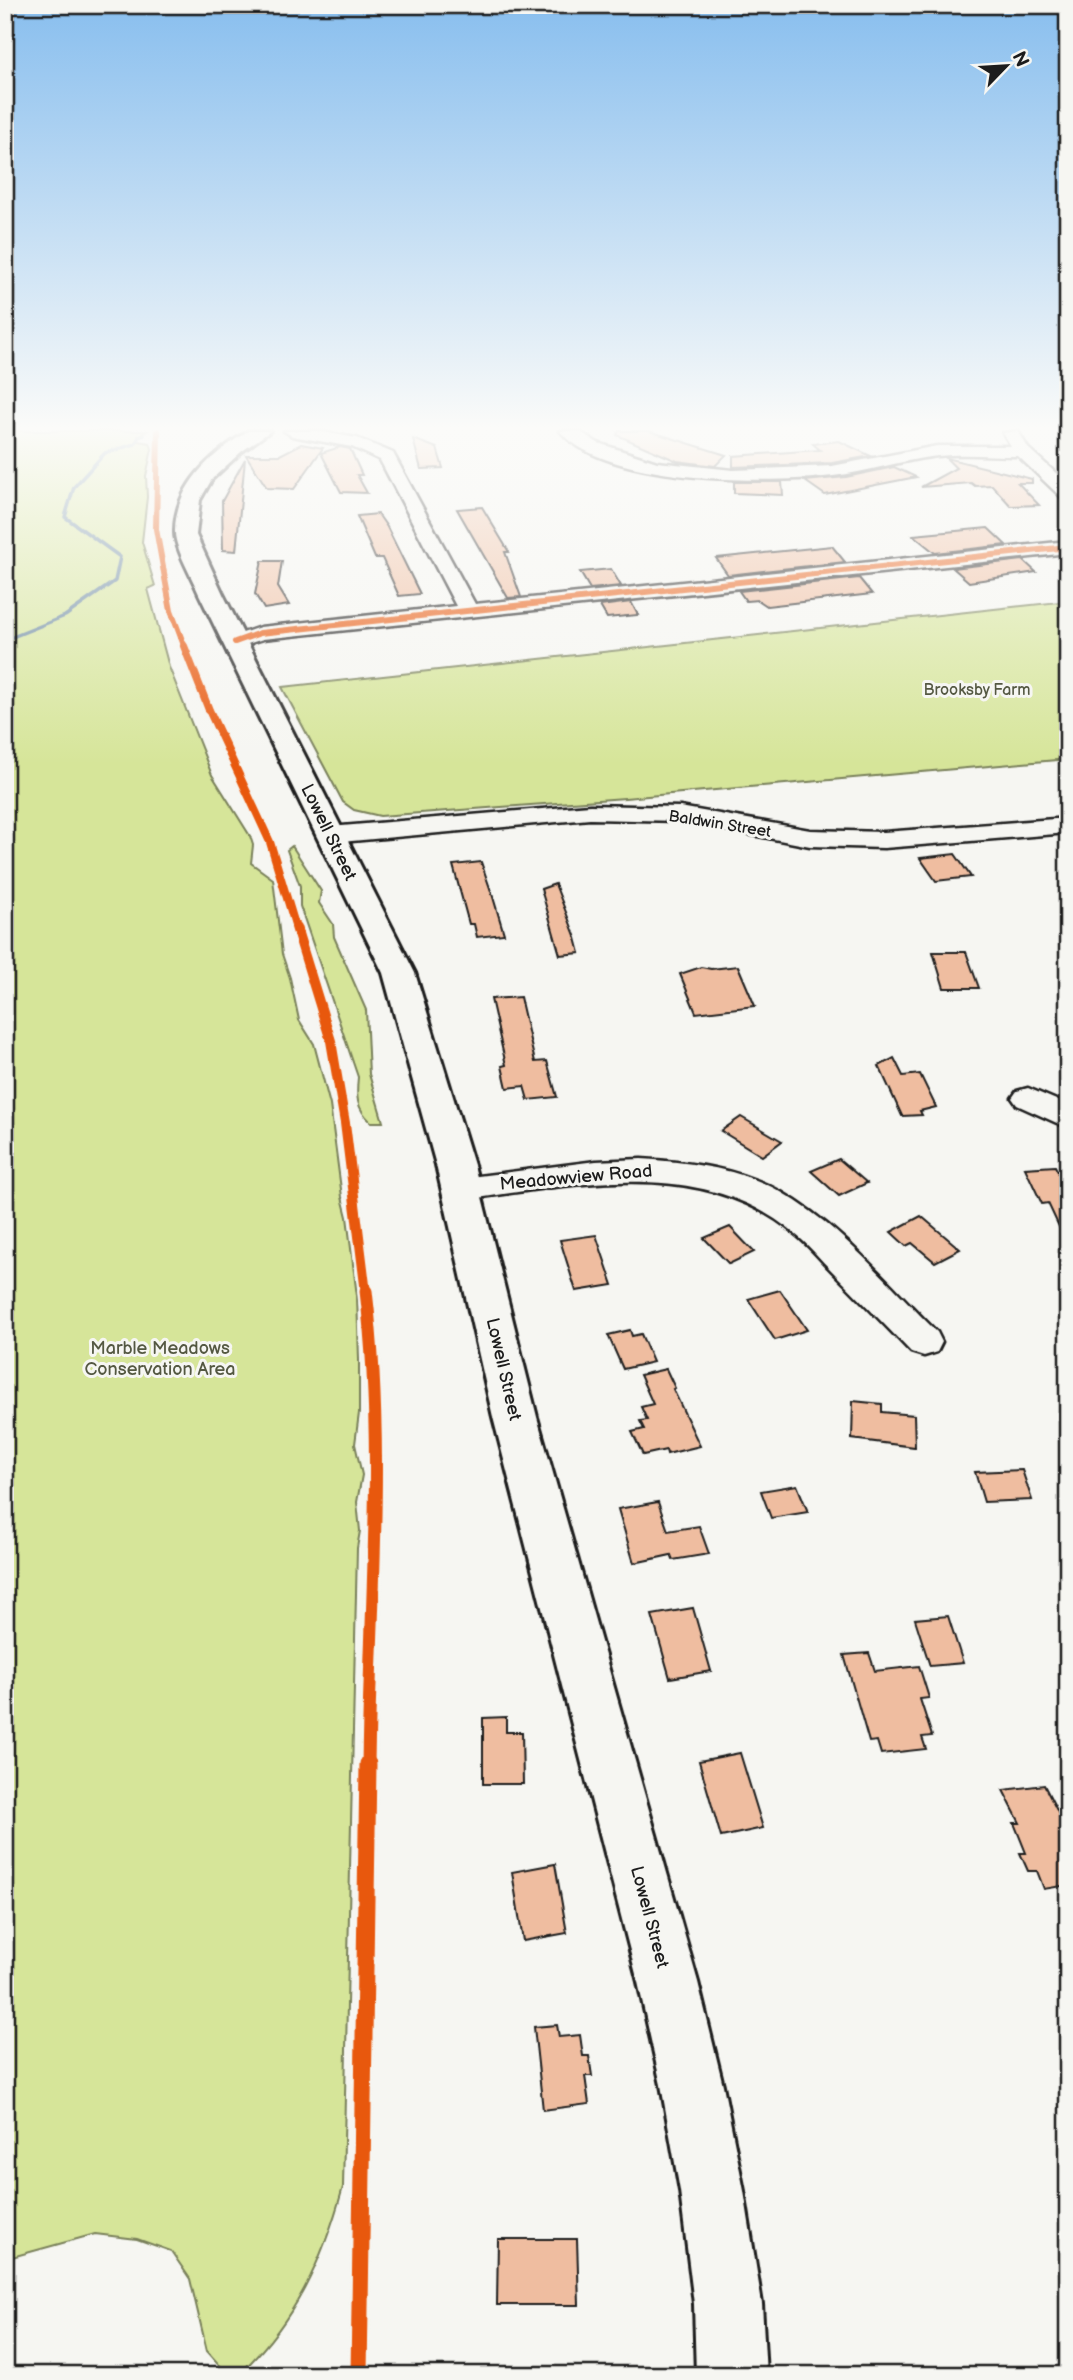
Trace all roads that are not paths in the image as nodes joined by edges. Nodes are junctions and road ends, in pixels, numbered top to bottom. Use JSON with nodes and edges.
{"nodes":[{"id":1,"x":188,"y":542,"type":"edge"},
{"id":2,"x":432,"y":542,"type":"edge"},
{"id":3,"x":1068,"y":547,"type":"edge"},
{"id":4,"x":468,"y":610,"type":"junction"},
{"id":5,"x":235,"y":642,"type":"junction"},
{"id":6,"x":1068,"y":825,"type":"edge"},
{"id":7,"x":330,"y":835,"type":"junction"},
{"id":8,"x":1028,"y":1098,"type":"dead end"},
{"id":9,"x":1068,"y":1118,"type":"edge"},
{"id":10,"x":462,"y":1189,"type":"junction"},
{"id":11,"x":924,"y":1342,"type":"dead end"},
{"id":12,"x":732,"y":2375,"type":"edge"}],
"edges":[{"from":1,"to":5,"type":"main road","name":"Lowell Street"},
{"from":2,"to":4,"type":"street"},
{"from":3,"to":4,"type":"street"},
{"from":4,"to":5,"type":"street"},
{"from":5,"to":7,"type":"main road","name":"Lowell Street"},
{"from":6,"to":7,"type":"street","name":"Baldwin Street"},
{"from":7,"to":10,"type":"main road","name":"Lowell Street"},
{"from":8,"to":9,"type":"street"},
{"from":10,"to":11,"type":"street","name":"Meadowview Road"},
{"from":10,"to":12,"type":"main road","name":"Lowell Street"}]}
